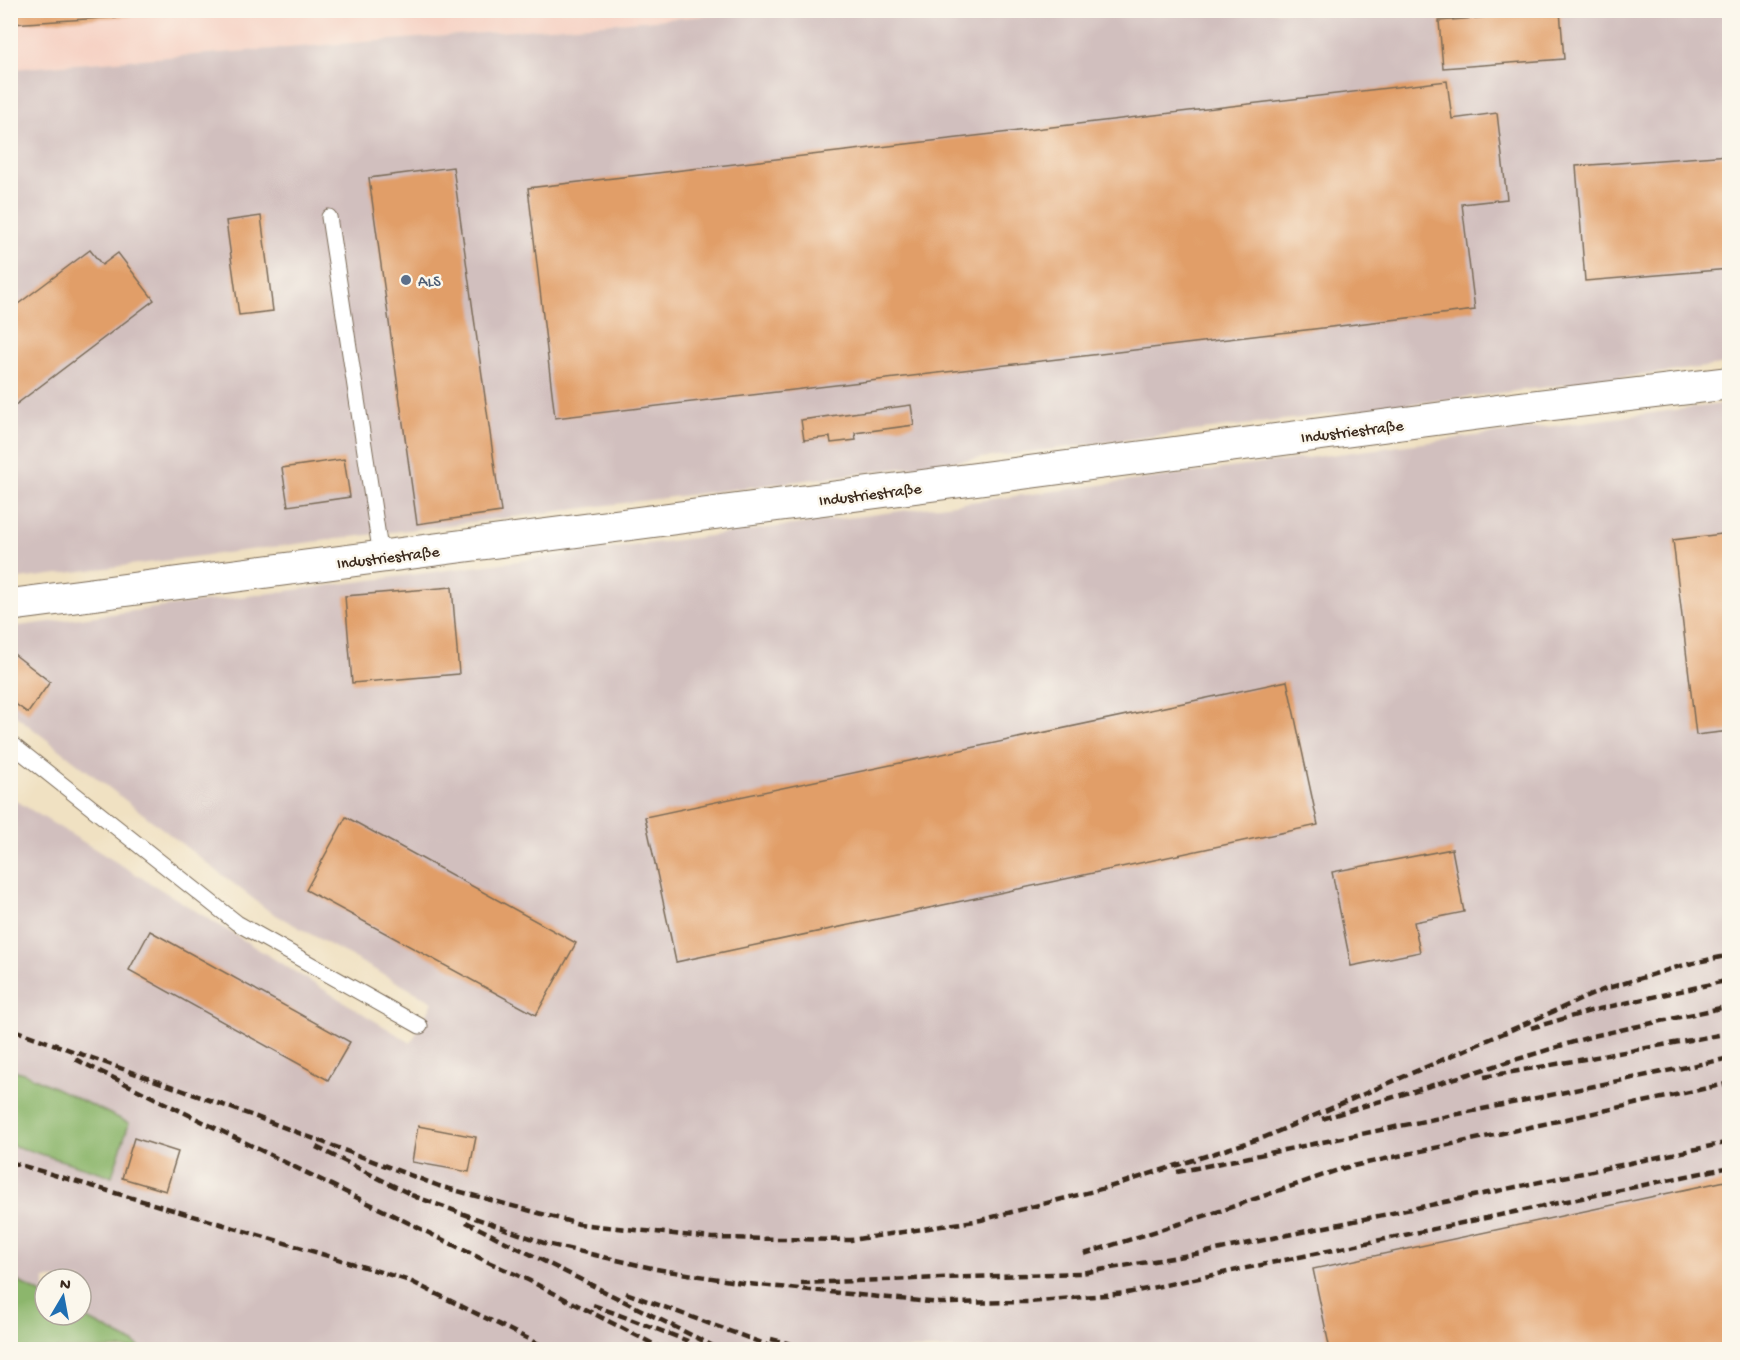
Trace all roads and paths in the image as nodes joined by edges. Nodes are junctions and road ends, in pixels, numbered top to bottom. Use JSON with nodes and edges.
{"nodes":[{"id":1,"x":329,"y":217,"type":"dead end"},
{"id":2,"x":1730,"y":382,"type":"edge"},
{"id":3,"x":381,"y":556,"type":"junction"},
{"id":4,"x":10,"y":605,"type":"edge"},
{"id":5,"x":10,"y":743,"type":"edge"},
{"id":6,"x":420,"y":1026,"type":"dead end"}],
"edges":[{"from":1,"to":3,"type":"lane"},
{"from":2,"to":3,"type":"street","name":"Industriestraße"},
{"from":3,"to":4,"type":"street","name":"Industriestraße"},
{"from":5,"to":6,"type":"lane"}]}
